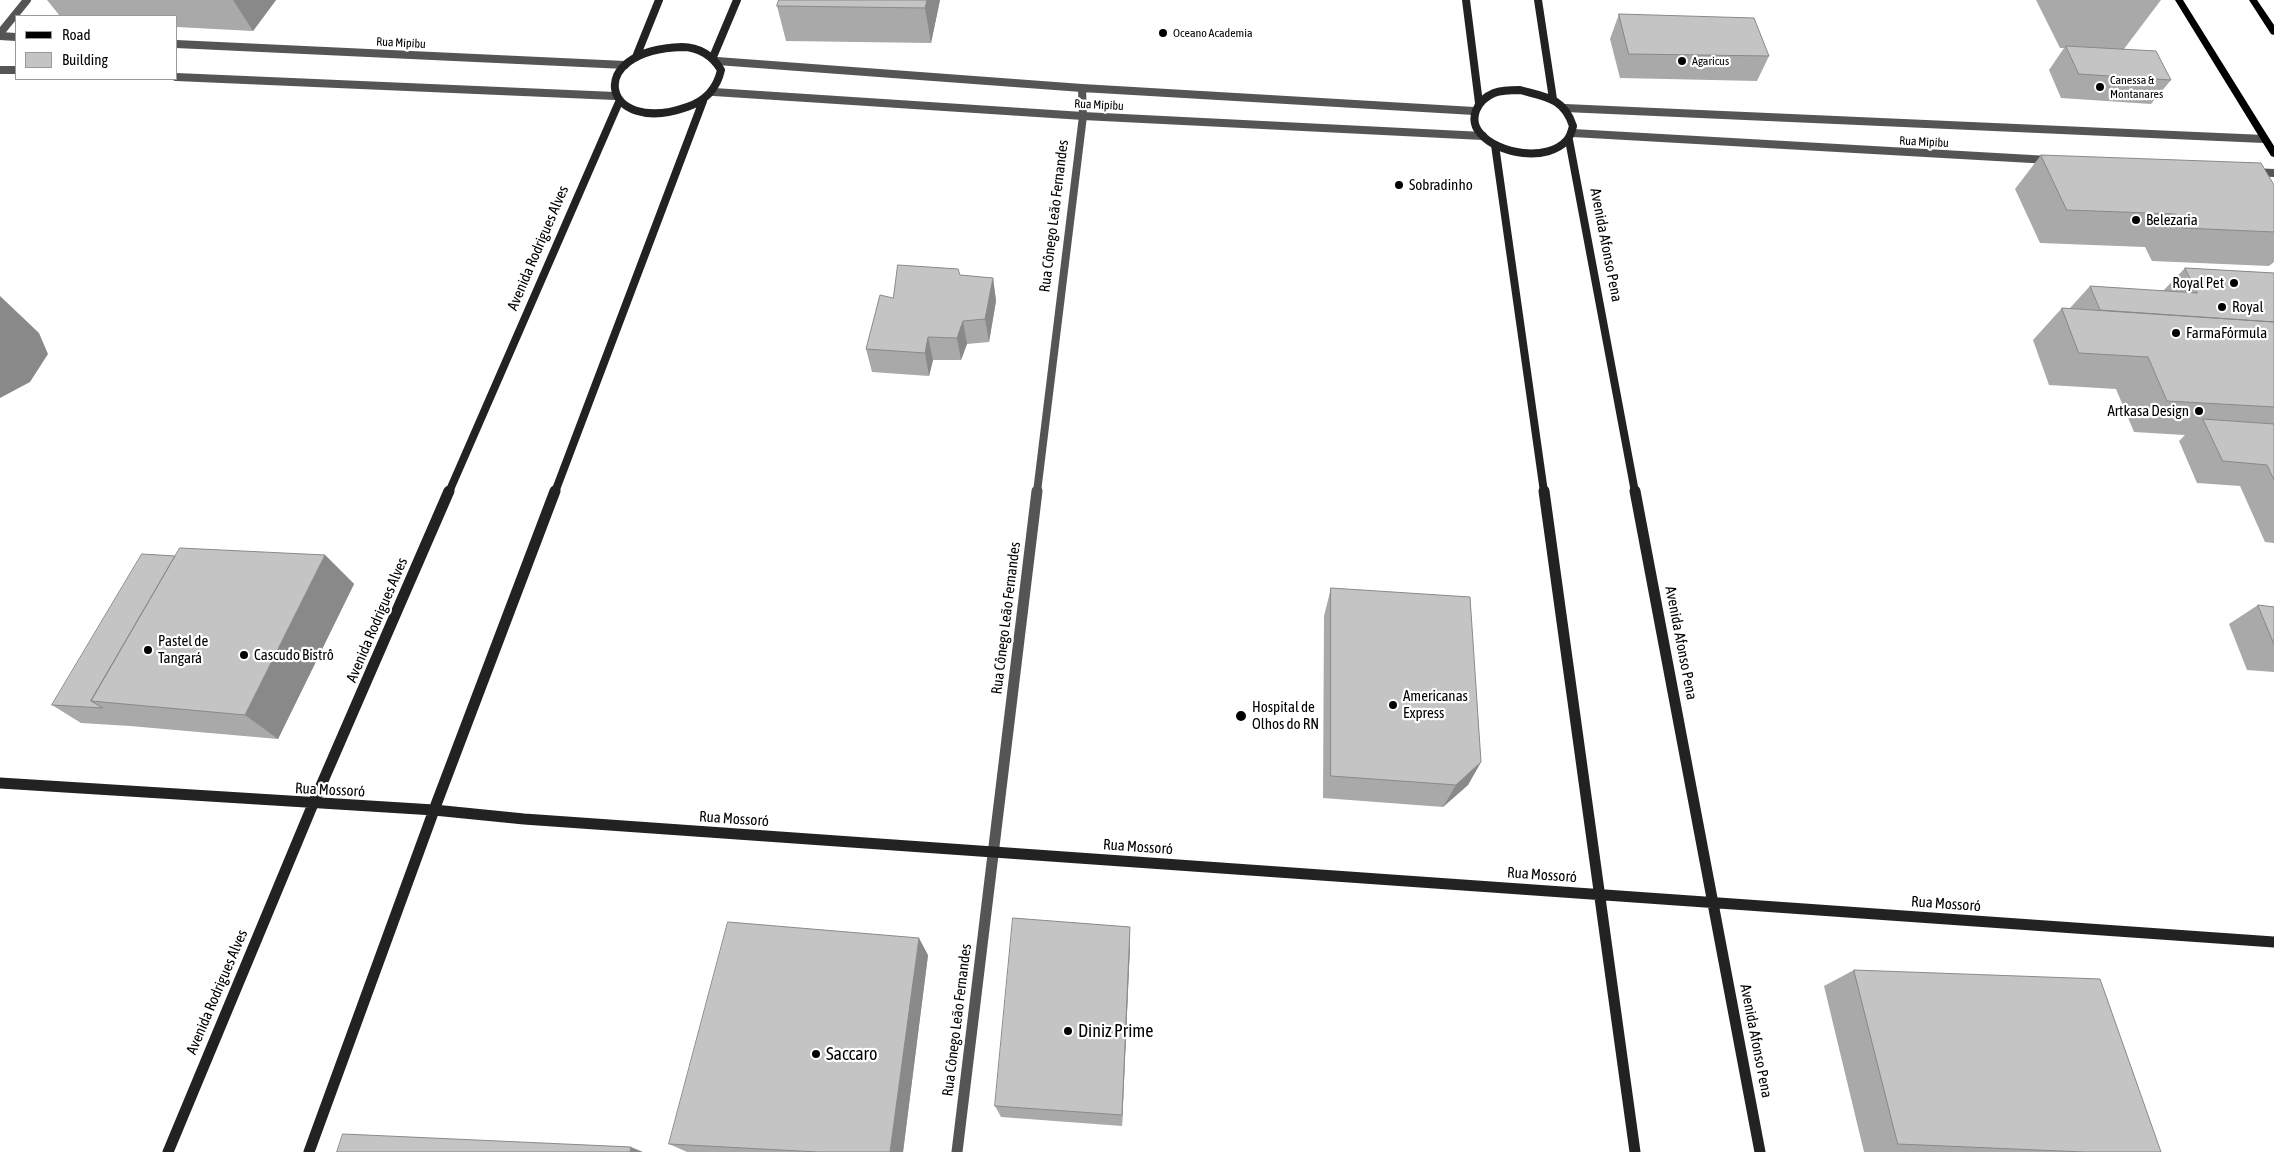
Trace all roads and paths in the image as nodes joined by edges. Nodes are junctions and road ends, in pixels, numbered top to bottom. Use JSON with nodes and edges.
{"nodes":[{"id":1,"x":27,"y":0,"type":"edge"},
{"id":2,"x":659,"y":0,"type":"edge"},
{"id":3,"x":737,"y":0,"type":"edge"},
{"id":4,"x":1466,"y":0,"type":"edge"},
{"id":5,"x":1538,"y":0,"type":"edge"},
{"id":6,"x":2179,"y":0,"type":"edge"},
{"id":7,"x":2253,"y":0,"type":"edge"},
{"id":8,"x":0,"y":31,"type":"edge"},
{"id":9,"x":2274,"y":32,"type":"edge"},
{"id":10,"x":0,"y":36,"type":"edge"},
{"id":11,"x":15,"y":36,"type":"edge"},
{"id":12,"x":178,"y":44,"type":"edge"},
{"id":13,"x":636,"y":57,"type":"junction"},
{"id":14,"x":715,"y":59,"type":"junction"},
{"id":15,"x":625,"y":65,"type":"junction"},
{"id":16,"x":0,"y":70,"type":"edge"},
{"id":17,"x":15,"y":70,"type":"edge"},
{"id":18,"x":178,"y":77,"type":"edge"},
{"id":19,"x":1082,"y":88,"type":"junction"},
{"id":20,"x":714,"y":92,"type":"junction"},
{"id":21,"x":617,"y":99,"type":"junction"},
{"id":22,"x":1553,"y":99,"type":"junction"},
{"id":23,"x":703,"y":101,"type":"junction"},
{"id":24,"x":1479,"y":103,"type":"junction"},
{"id":25,"x":1565,"y":108,"type":"junction"},
{"id":26,"x":1474,"y":111,"type":"junction"},
{"id":27,"x":1083,"y":116,"type":"junction"},
{"id":28,"x":1483,"y":136,"type":"junction"},
{"id":29,"x":1571,"y":136,"type":"junction"},
{"id":30,"x":2264,"y":139,"type":"junction"},
{"id":31,"x":1495,"y":144,"type":"junction"},
{"id":32,"x":2274,"y":154,"type":"edge"},
{"id":33,"x":2057,"y":160,"type":"edge"},
{"id":34,"x":2244,"y":171,"type":"edge"},
{"id":35,"x":2274,"y":173,"type":"edge"},
{"id":36,"x":0,"y":783,"type":"edge"},
{"id":37,"x":313,"y":804,"type":"junction"},
{"id":38,"x":434,"y":810,"type":"junction"},
{"id":39,"x":995,"y":852,"type":"junction"},
{"id":40,"x":1601,"y":894,"type":"junction"},
{"id":41,"x":1712,"y":902,"type":"junction"},
{"id":42,"x":2274,"y":942,"type":"edge"},
{"id":43,"x":168,"y":1152,"type":"edge"},
{"id":44,"x":308,"y":1152,"type":"edge"},
{"id":45,"x":957,"y":1152,"type":"edge"},
{"id":46,"x":1635,"y":1152,"type":"edge"},
{"id":47,"x":1760,"y":1152,"type":"edge"}],
"edges":[{"from":1,"to":8,"type":"street"},
{"from":2,"to":13,"type":"main road"},
{"from":3,"to":14,"type":"main road"},
{"from":4,"to":24,"type":"main road"},
{"from":5,"to":22,"type":"main road"},
{"from":6,"to":30,"type":"main road"},
{"from":7,"to":9,"type":"main road"},
{"from":8,"to":10,"type":"street"},
{"from":10,"to":11,"type":"street"},
{"from":12,"to":15,"type":"street","name":"Rua Mipibu"},
{"from":13,"to":14,"type":"main road"},
{"from":13,"to":15,"type":"main road"},
{"from":14,"to":19,"type":"street","name":"Rua Mipibu"},
{"from":14,"to":20,"type":"main road"},
{"from":15,"to":21,"type":"main road"},
{"from":16,"to":17,"type":"street"},
{"from":18,"to":21,"type":"street"},
{"from":19,"to":26,"type":"street","name":"Rua Mipibu"},
{"from":19,"to":27,"type":"street","name":"Rua Cônego Leão Fernandes"},
{"from":20,"to":23,"type":"main road"},
{"from":20,"to":27,"type":"street","name":"Rua Mipibu"},
{"from":21,"to":23,"type":"main road"},
{"from":21,"to":37,"type":"main road","name":"Avenida Rodrigues Alves"},
{"from":22,"to":24,"type":"main road"},
{"from":22,"to":25,"type":"main road"},
{"from":23,"to":38,"type":"main road"},
{"from":24,"to":26,"type":"main road"},
{"from":25,"to":29,"type":"main road"},
{"from":25,"to":30,"type":"street","name":"Rua Mipibu"},
{"from":26,"to":28,"type":"main road"},
{"from":27,"to":28,"type":"street","name":"Rua Mipibu"},
{"from":27,"to":39,"type":"street","name":"Rua Cônego Leão Fernandes"},
{"from":28,"to":31,"type":"main road"},
{"from":29,"to":31,"type":"main road"},
{"from":29,"to":33,"type":"street","name":"Rua Mipibu"},
{"from":29,"to":41,"type":"main road","name":"Avenida Afonso Pena"},
{"from":30,"to":32,"type":"main road"},
{"from":31,"to":40,"type":"main road"},
{"from":34,"to":35,"type":"street"},
{"from":36,"to":37,"type":"main road","name":"Rua Mossoró"},
{"from":37,"to":38,"type":"main road","name":"Rua Mossoró"},
{"from":37,"to":43,"type":"main road","name":"Avenida Rodrigues Alves"},
{"from":38,"to":39,"type":"main road","name":"Rua Mossoró"},
{"from":38,"to":44,"type":"main road"},
{"from":39,"to":40,"type":"main road","name":"Rua Mossoró"},
{"from":39,"to":45,"type":"street","name":"Rua Cônego Leão Fernandes"},
{"from":40,"to":41,"type":"main road","name":"Rua Mossoró"},
{"from":40,"to":46,"type":"main road"},
{"from":41,"to":42,"type":"main road","name":"Rua Mossoró"},
{"from":41,"to":47,"type":"main road","name":"Avenida Afonso Pena"}]}
